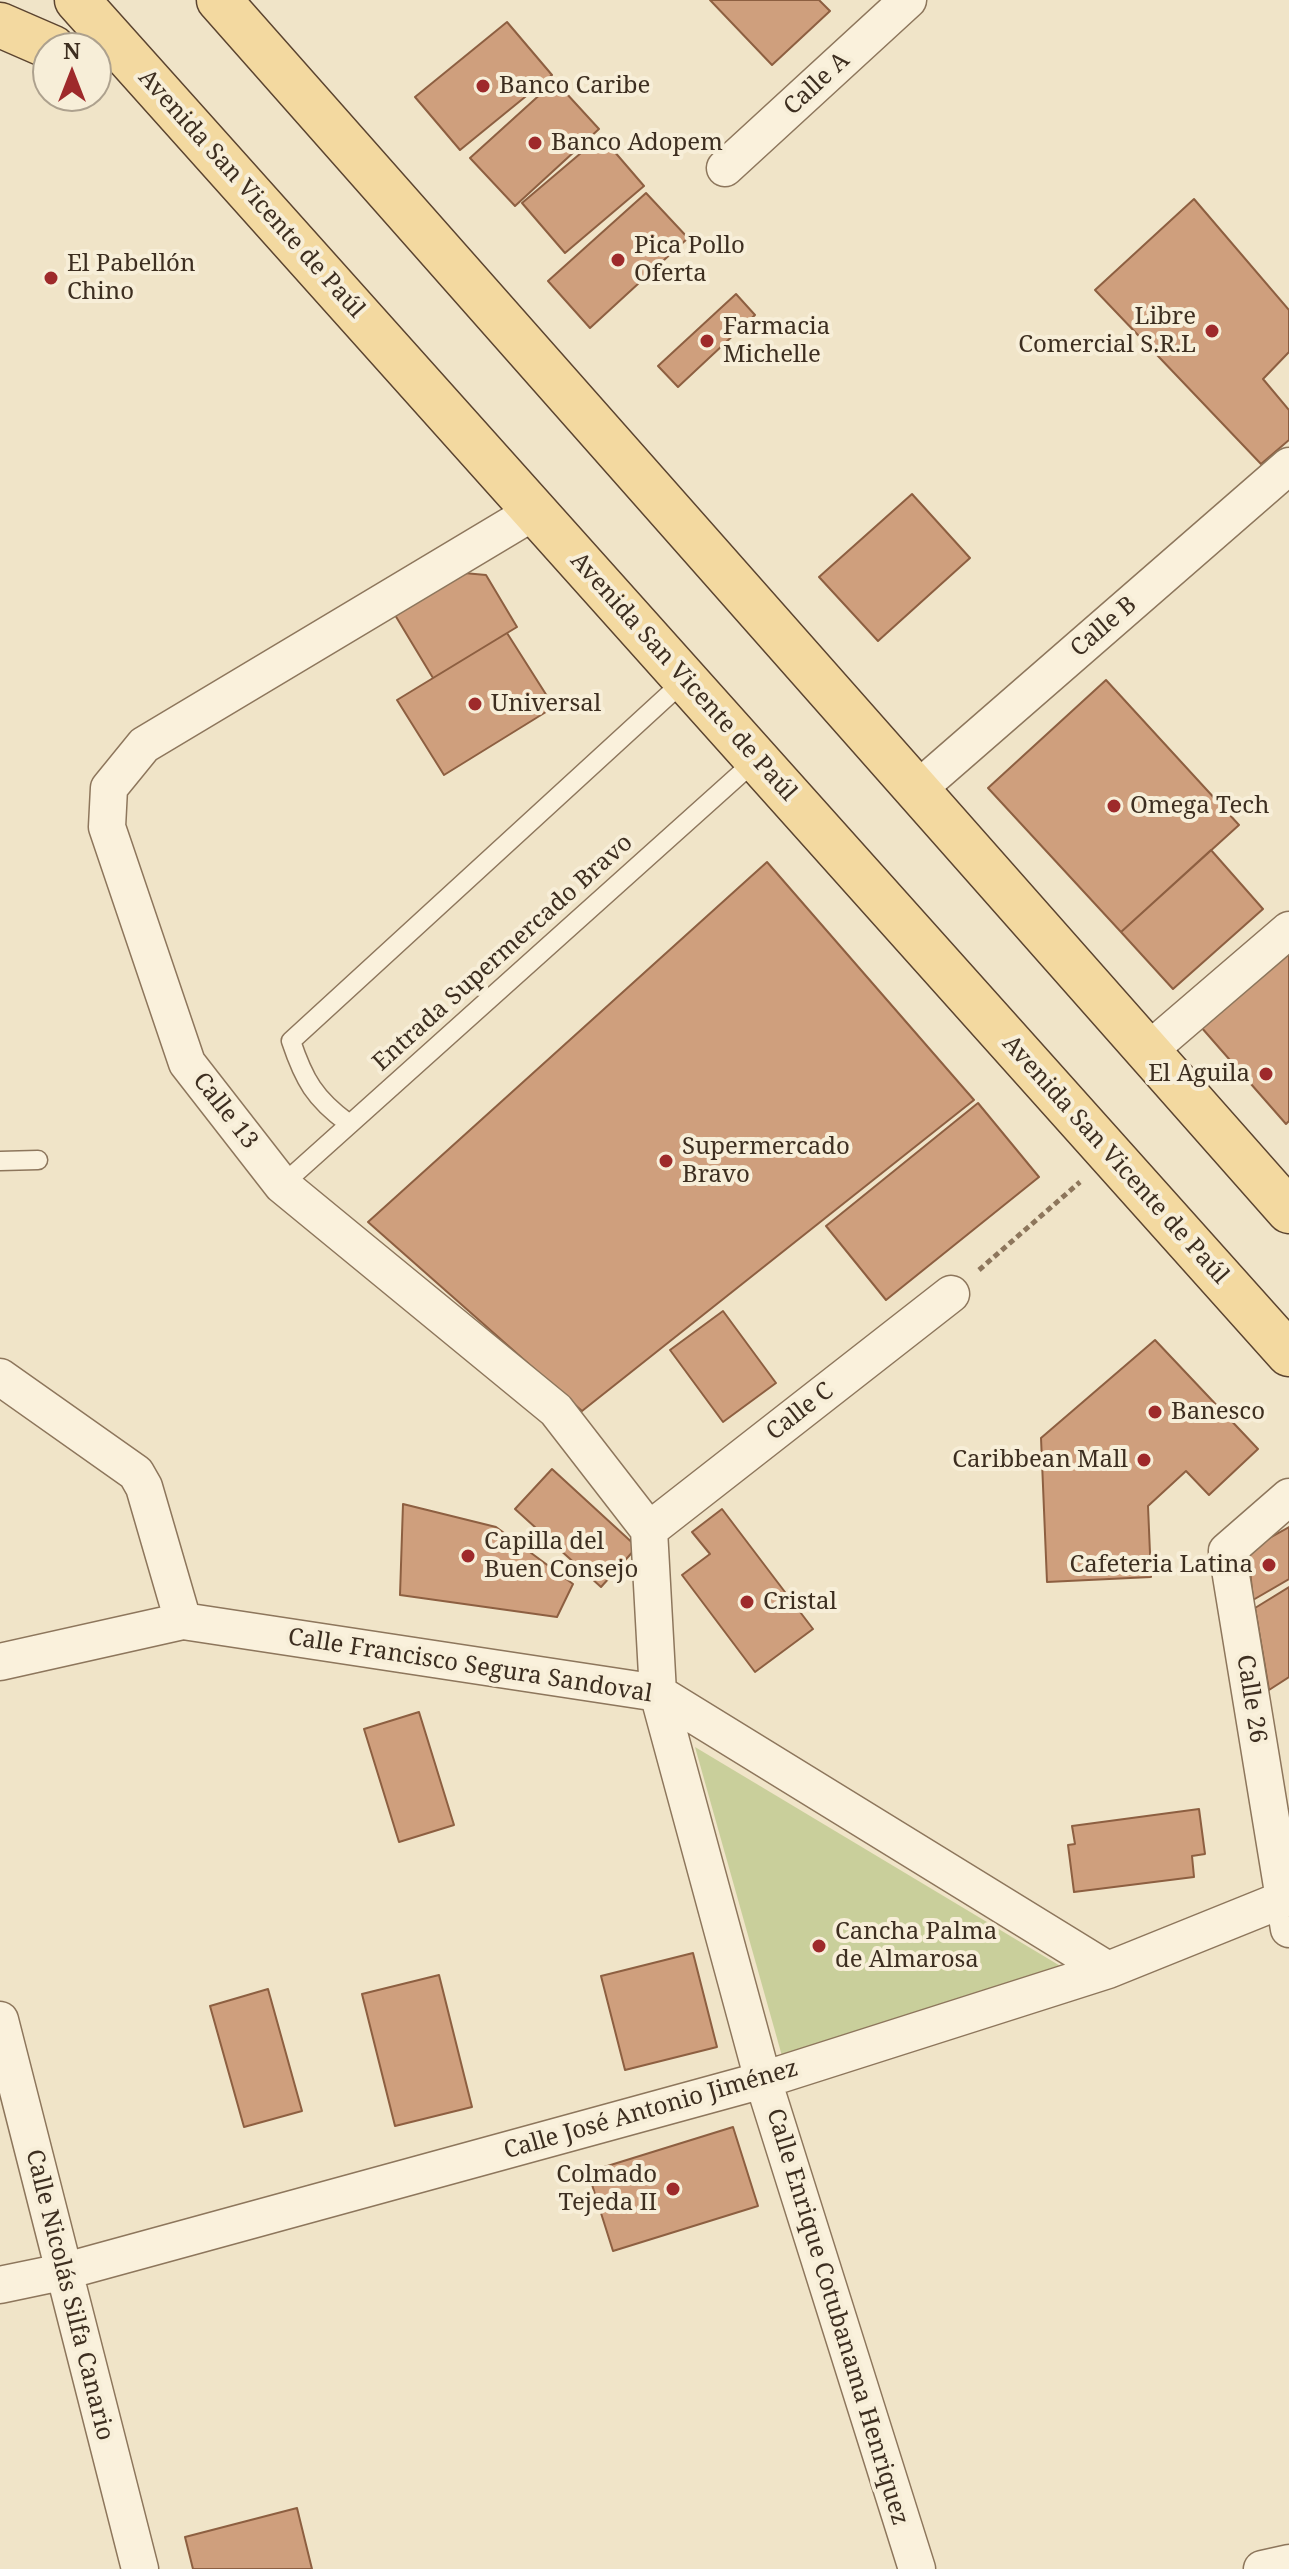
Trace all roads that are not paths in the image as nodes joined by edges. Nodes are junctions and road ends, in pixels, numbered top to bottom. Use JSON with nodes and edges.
{"nodes":[{"id":1,"x":77,"y":0,"type":"edge"},
{"id":2,"x":219,"y":0,"type":"edge"},
{"id":3,"x":248,"y":0,"type":"edge"},
{"id":4,"x":908,"y":0,"type":"edge"},
{"id":5,"x":0,"y":25,"type":"edge"},
{"id":6,"x":32,"y":39,"type":"edge"},
{"id":7,"x":287,"y":76,"type":"junction"},
{"id":8,"x":112,"y":77,"type":"edge"},
{"id":9,"x":182,"y":116,"type":"junction"},
{"id":10,"x":725,"y":168,"type":"dead end"},
{"id":11,"x":1289,"y":466,"type":"edge"},
{"id":12,"x":535,"y":511,"type":"junction"},
{"id":13,"x":686,"y":679,"type":"junction"},
{"id":14,"x":757,"y":759,"type":"junction"},
{"id":15,"x":919,"y":788,"type":"junction"},
{"id":16,"x":1289,"y":930,"type":"edge"},
{"id":17,"x":1148,"y":1051,"type":"junction"},
{"id":18,"x":348,"y":1123,"type":"junction"},
{"id":19,"x":38,"y":1160,"type":"dead end"},
{"id":20,"x":0,"y":1161,"type":"edge"},
{"id":21,"x":282,"y":1185,"type":"junction"},
{"id":22,"x":1289,"y":1211,"type":"edge"},
{"id":23,"x":951,"y":1294,"type":"road end"},
{"id":24,"x":1289,"y":1354,"type":"edge"},
{"id":25,"x":0,"y":1377,"type":"edge"},
{"id":26,"x":1289,"y":1497,"type":"edge"},
{"id":27,"x":649,"y":1530,"type":"junction"},
{"id":28,"x":183,"y":1621,"type":"junction"},
{"id":29,"x":0,"y":1662,"type":"edge"},
{"id":30,"x":658,"y":1693,"type":"junction"},
{"id":31,"x":1287,"y":1908,"type":"edge"},
{"id":32,"x":1108,"y":1970,"type":"junction"},
{"id":33,"x":0,"y":2020,"type":"edge"},
{"id":34,"x":763,"y":2080,"type":"junction"},
{"id":35,"x":62,"y":2272,"type":"junction"},
{"id":36,"x":0,"y":2285,"type":"edge"},
{"id":37,"x":1289,"y":2563,"type":"edge"},
{"id":38,"x":140,"y":2569,"type":"edge"},
{"id":39,"x":917,"y":2569,"type":"edge"},
{"id":40,"x":1262,"y":2569,"type":"edge"}],
"edges":[{"from":1,"to":9,"type":"main road","name":"Avenida San Vicente de Paúl"},
{"from":2,"to":7,"type":"main road"},
{"from":3,"to":7,"type":"main road"},
{"from":4,"to":10,"type":"street","name":"Calle A"},
{"from":5,"to":6,"type":"main road"},
{"from":7,"to":15,"type":"main road"},
{"from":8,"to":9,"type":"main road"},
{"from":9,"to":12,"type":"main road","name":"Avenida San Vicente de Paúl"},
{"from":11,"to":15,"type":"street","name":"Calle B"},
{"from":12,"to":13,"type":"main road","name":"Avenida San Vicente de Paúl"},
{"from":12,"to":21,"type":"street","name":"Calle 13"},
{"from":13,"to":14,"type":"main road","name":"Avenida San Vicente de Paúl"},
{"from":13,"to":18,"type":"lane"},
{"from":14,"to":18,"type":"lane","name":"Entrada Supermercado Bravo"},
{"from":14,"to":24,"type":"main road","name":"Avenida San Vicente de Paúl"},
{"from":15,"to":17,"type":"main road"},
{"from":16,"to":17,"type":"street"},
{"from":17,"to":22,"type":"main road"},
{"from":18,"to":21,"type":"lane","name":"Entrada Supermercado Bravo"},
{"from":19,"to":20,"type":"lane"},
{"from":21,"to":27,"type":"street","name":"Calle 13"},
{"from":23,"to":27,"type":"street","name":"Calle C"},
{"from":25,"to":28,"type":"street"},
{"from":26,"to":31,"type":"street","name":"Calle 26"},
{"from":27,"to":30,"type":"street"},
{"from":28,"to":29,"type":"street","name":"Calle Francisco Segura Sandoval"},
{"from":28,"to":30,"type":"street","name":"Calle Francisco Segura Sandoval"},
{"from":30,"to":32,"type":"street","name":"Calle Francisco Segura Sandoval"},
{"from":30,"to":34,"type":"street","name":"Calle Enrique Cotubanama Henriquez"},
{"from":31,"to":32,"type":"street","name":"Calle José Antonio Jiménez"},
{"from":32,"to":34,"type":"street","name":"Calle José Antonio Jiménez"},
{"from":33,"to":35,"type":"street","name":"Calle Nicolás Silfa Canario"},
{"from":34,"to":35,"type":"street","name":"Calle José Antonio Jiménez"},
{"from":34,"to":39,"type":"street","name":"Calle Enrique Cotubanama Henriquez"},
{"from":35,"to":36,"type":"street","name":"Calle José Antonio Jiménez"},
{"from":35,"to":38,"type":"street","name":"Calle Nicolás Silfa Canario"},
{"from":37,"to":40,"type":"street"}]}
